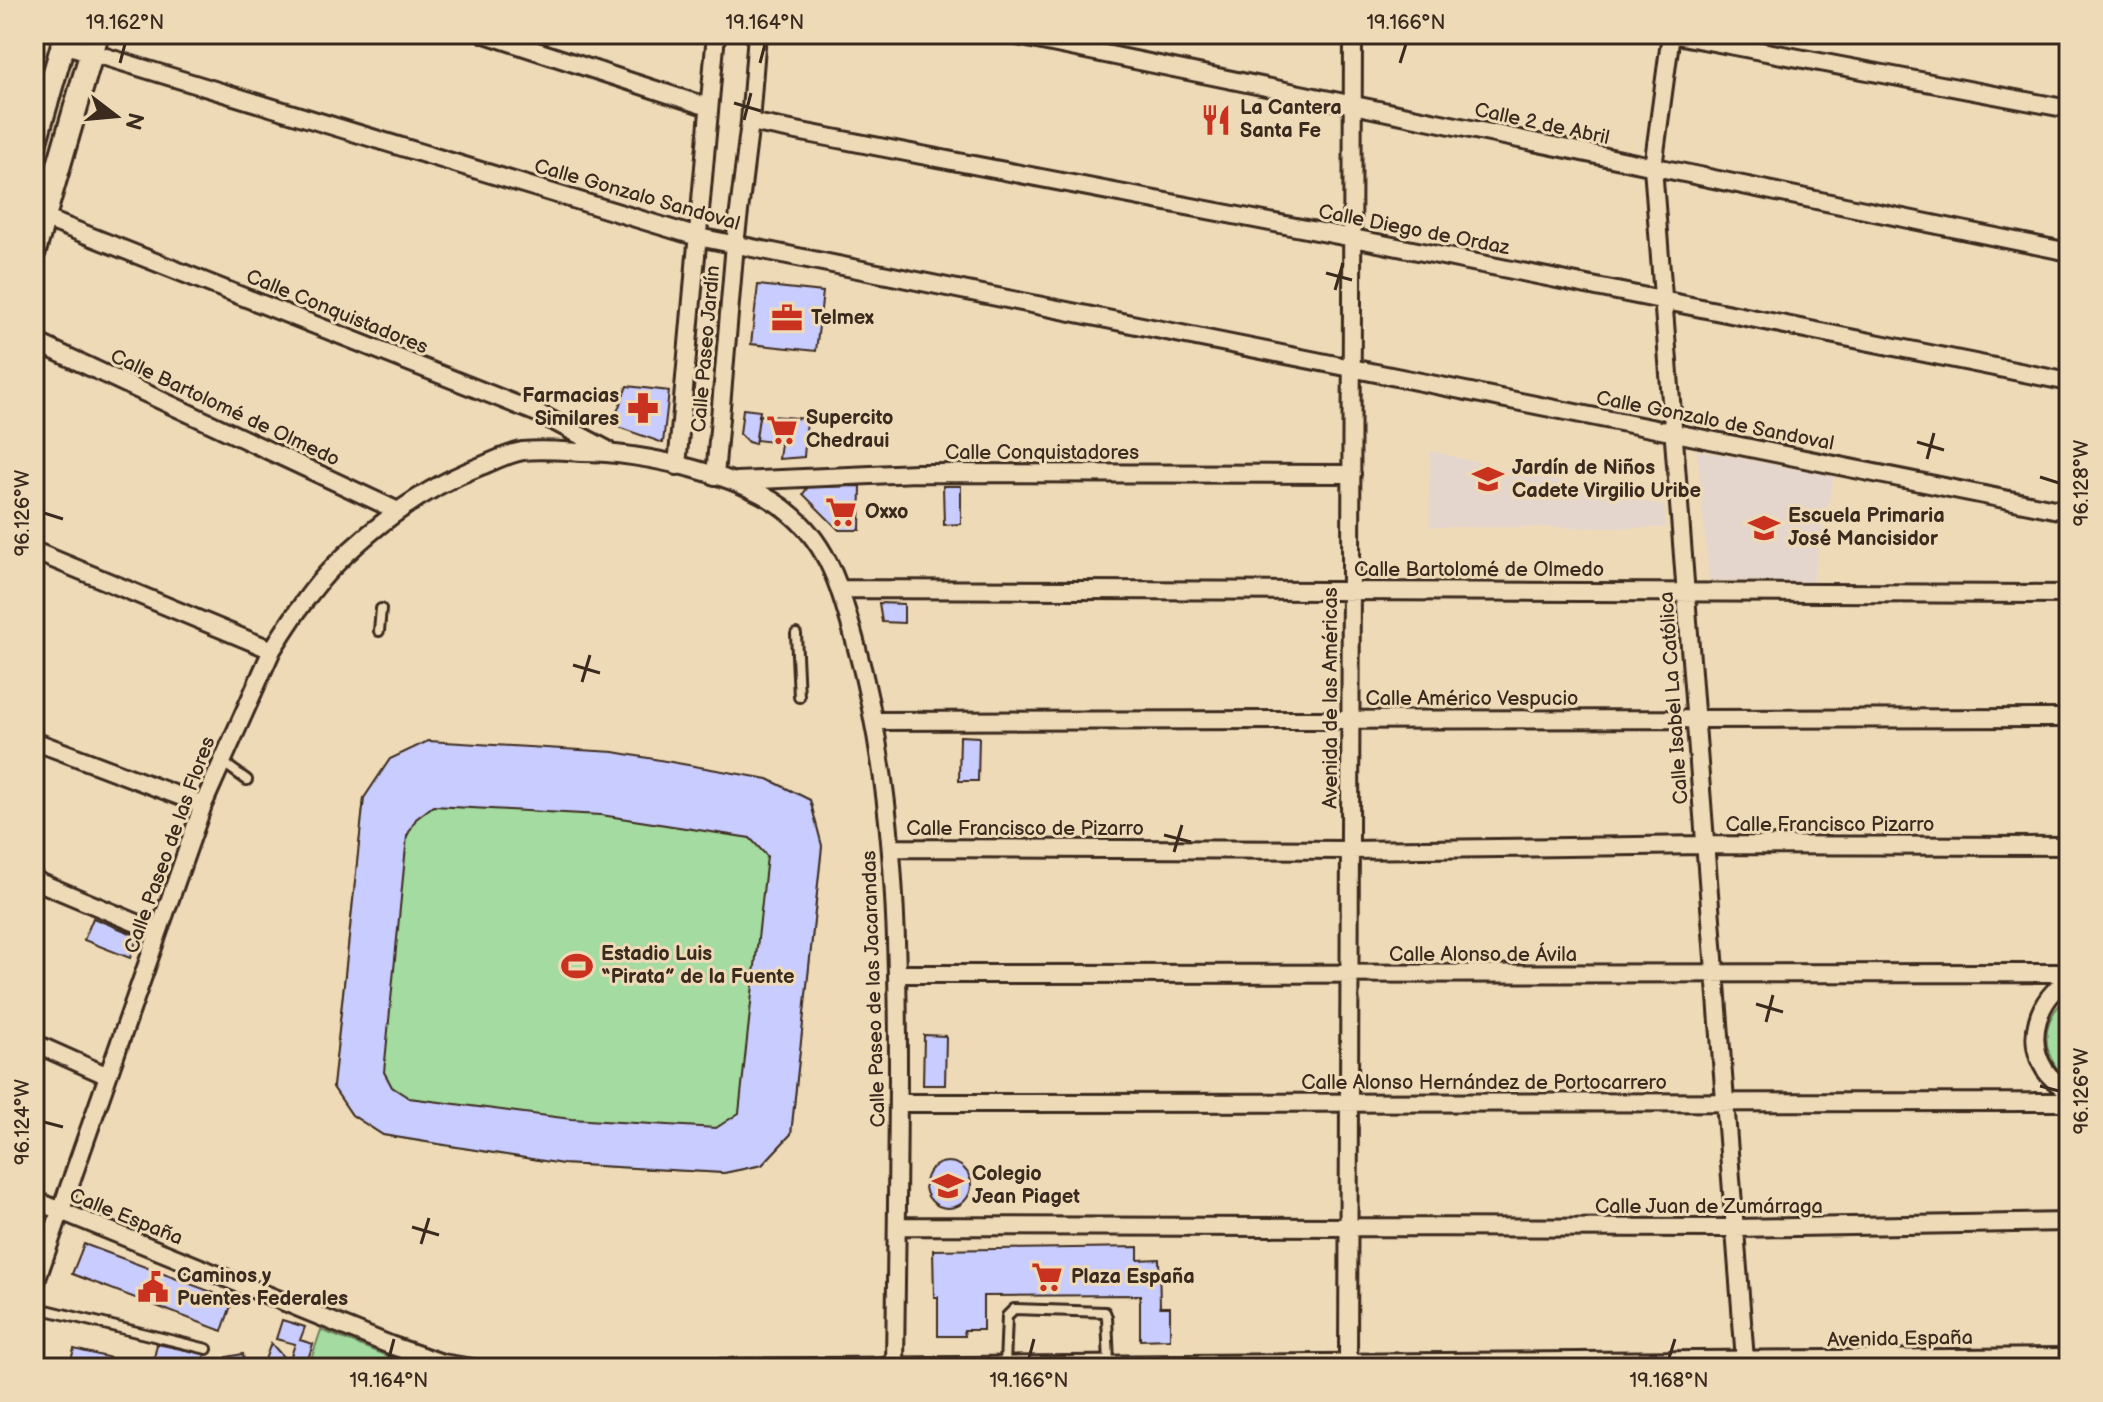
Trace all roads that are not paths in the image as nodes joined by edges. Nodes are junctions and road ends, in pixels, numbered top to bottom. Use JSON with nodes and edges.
{"nodes":[{"id":1,"x":485,"y":34,"type":"edge"},
{"id":2,"x":716,"y":34,"type":"edge"},
{"id":3,"x":757,"y":34,"type":"edge"},
{"id":4,"x":1008,"y":34,"type":"edge"},
{"id":5,"x":1353,"y":34,"type":"edge"},
{"id":6,"x":1671,"y":34,"type":"edge"},
{"id":7,"x":65,"y":39,"type":"edge"},
{"id":8,"x":94,"y":44,"type":"edge"},
{"id":9,"x":1353,"y":106,"type":"junction"},
{"id":10,"x":708,"y":107,"type":"junction"},
{"id":11,"x":2069,"y":109,"type":"edge"},
{"id":12,"x":750,"y":122,"type":"junction"},
{"id":13,"x":34,"y":145,"type":"edge"},
{"id":14,"x":1653,"y":167,"type":"junction"},
{"id":15,"x":44,"y":218,"type":"junction"},
{"id":16,"x":698,"y":237,"type":"junction"},
{"id":17,"x":1353,"y":238,"type":"junction"},
{"id":18,"x":735,"y":244,"type":"junction"},
{"id":19,"x":34,"y":251,"type":"edge"},
{"id":20,"x":2069,"y":252,"type":"edge"},
{"id":21,"x":1664,"y":301,"type":"junction"},
{"id":22,"x":34,"y":341,"type":"edge"},
{"id":23,"x":1352,"y":370,"type":"junction"},
{"id":24,"x":2069,"y":382,"type":"edge"},
{"id":25,"x":1674,"y":432,"type":"junction"},
{"id":26,"x":611,"y":452,"type":"junction"},
{"id":27,"x":677,"y":466,"type":"junction"},
{"id":28,"x":1352,"y":474,"type":"junction"},
{"id":29,"x":724,"y":479,"type":"junction"},
{"id":30,"x":398,"y":511,"type":"junction"},
{"id":31,"x":2069,"y":512,"type":"edge"},
{"id":32,"x":34,"y":551,"type":"edge"},
{"id":33,"x":841,"y":589,"type":"junction"},
{"id":34,"x":1351,"y":590,"type":"junction"},
{"id":35,"x":1686,"y":591,"type":"junction"},
{"id":36,"x":2069,"y":594,"type":"edge"},
{"id":37,"x":381,"y":609,"type":"dead end"},
{"id":38,"x":379,"y":631,"type":"dead end"},
{"id":39,"x":796,"y":634,"type":"dead end"},
{"id":40,"x":272,"y":650,"type":"junction"},
{"id":41,"x":799,"y":697,"type":"dead end"},
{"id":42,"x":2069,"y":718,"type":"edge"},
{"id":43,"x":1351,"y":719,"type":"junction"},
{"id":44,"x":1696,"y":719,"type":"junction"},
{"id":45,"x":875,"y":721,"type":"junction"},
{"id":46,"x":34,"y":741,"type":"edge"},
{"id":47,"x":221,"y":761,"type":"junction"},
{"id":48,"x":247,"y":780,"type":"dead end"},
{"id":49,"x":203,"y":805,"type":"junction"},
{"id":50,"x":1705,"y":845,"type":"junction"},
{"id":51,"x":2069,"y":846,"type":"edge"},
{"id":52,"x":891,"y":848,"type":"junction"},
{"id":53,"x":1350,"y":850,"type":"junction"},
{"id":54,"x":34,"y":880,"type":"edge"},
{"id":55,"x":158,"y":932,"type":"junction"},
{"id":56,"x":2069,"y":973,"type":"edge"},
{"id":57,"x":898,"y":974,"type":"junction"},
{"id":58,"x":1715,"y":975,"type":"junction"},
{"id":59,"x":1349,"y":976,"type":"junction"},
{"id":60,"x":2069,"y":980,"type":"edge"},
{"id":61,"x":34,"y":1043,"type":"edge"},
{"id":62,"x":108,"y":1076,"type":"junction"},
{"id":63,"x":2069,"y":1092,"type":"edge"},
{"id":64,"x":2069,"y":1102,"type":"edge"},
{"id":65,"x":898,"y":1103,"type":"junction"},
{"id":66,"x":1349,"y":1103,"type":"junction"},
{"id":67,"x":1725,"y":1103,"type":"junction"},
{"id":68,"x":34,"y":1200,"type":"edge"},
{"id":69,"x":61,"y":1212,"type":"junction"},
{"id":70,"x":2069,"y":1222,"type":"edge"},
{"id":71,"x":898,"y":1226,"type":"junction"},
{"id":72,"x":1348,"y":1228,"type":"junction"},
{"id":73,"x":1735,"y":1228,"type":"junction"},
{"id":74,"x":34,"y":1287,"type":"edge"},
{"id":75,"x":34,"y":1307,"type":"edge"},
{"id":76,"x":207,"y":1349,"type":"dead end"},
{"id":77,"x":2069,"y":1357,"type":"edge"},
{"id":78,"x":1109,"y":1364,"type":"junction"},
{"id":79,"x":1005,"y":1365,"type":"junction"},
{"id":80,"x":1745,"y":1365,"type":"edge"},
{"id":81,"x":1348,"y":1366,"type":"edge"},
{"id":82,"x":895,"y":1367,"type":"edge"},
{"id":83,"x":473,"y":1368,"type":"edge"},
{"id":84,"x":705,"y":1368,"type":"edge"}],
"edges":[{"from":1,"to":10,"type":"street"},
{"from":2,"to":10,"type":"street","name":"Calle Paseo Jardín"},
{"from":3,"to":12,"type":"street","name":"Calle Paseo Jardín"},
{"from":4,"to":9,"type":"street","name":"Calle 2 de Abril"},
{"from":5,"to":9,"type":"street","name":"Avenida de las Américas"},
{"from":6,"to":11,"type":"street"},
{"from":6,"to":14,"type":"street","name":"Calle Isabel La Católica"},
{"from":7,"to":8,"type":"street","name":"Calle Gonzalo Sandoval"},
{"from":7,"to":13,"type":"main road"},
{"from":8,"to":15,"type":"main road"},
{"from":8,"to":16,"type":"street","name":"Calle Gonzalo Sandoval"},
{"from":9,"to":14,"type":"street","name":"Calle 2 de Abril"},
{"from":9,"to":17,"type":"street","name":"Avenida de las Américas"},
{"from":10,"to":16,"type":"street","name":"Calle Paseo Jardín"},
{"from":12,"to":17,"type":"street","name":"Calle Diego de Ordaz"},
{"from":12,"to":18,"type":"street","name":"Calle Paseo Jardín"},
{"from":14,"to":20,"type":"street","name":"Calle 2 de Abril"},
{"from":14,"to":21,"type":"street","name":"Calle Isabel La Católica"},
{"from":15,"to":19,"type":"main road"},
{"from":15,"to":26,"type":"street","name":"Calle Conquistadores"},
{"from":16,"to":18,"type":"street","name":"Calle Gonzalo Sandoval"},
{"from":16,"to":27,"type":"street","name":"Calle Paseo Jardín"},
{"from":17,"to":21,"type":"street","name":"Calle Diego de Ordaz"},
{"from":17,"to":23,"type":"street","name":"Avenida de las Américas"},
{"from":18,"to":23,"type":"street","name":"Calle Gonzalo Sandoval"},
{"from":18,"to":29,"type":"street","name":"Calle Paseo Jardín"},
{"from":21,"to":24,"type":"street","name":"Calle Diego de Ordaz"},
{"from":21,"to":25,"type":"street","name":"Calle Isabel La Católica"},
{"from":22,"to":30,"type":"street","name":"Calle Bartolomé de Olmedo"},
{"from":23,"to":25,"type":"street","name":"Calle Gonzalo de Sandoval"},
{"from":23,"to":28,"type":"street","name":"Avenida de las Américas"},
{"from":25,"to":31,"type":"street","name":"Calle Gonzalo de Sandoval"},
{"from":25,"to":35,"type":"street","name":"Calle Isabel La Católica"},
{"from":26,"to":27,"type":"street","name":"Calle Paseo de las Flores"},
{"from":26,"to":30,"type":"street","name":"Calle Paseo de las Flores"},
{"from":27,"to":29,"type":"street","name":"Calle Paseo de las Jacarandas"},
{"from":28,"to":29,"type":"street","name":"Calle Conquistadores"},
{"from":28,"to":34,"type":"street","name":"Avenida de las Américas"},
{"from":29,"to":33,"type":"street","name":"Calle Paseo de las Jacarandas"},
{"from":30,"to":40,"type":"street","name":"Calle Paseo de las Flores"},
{"from":32,"to":40,"type":"street"},
{"from":33,"to":34,"type":"street","name":"Calle Bartolomé de Olmedo"},
{"from":33,"to":45,"type":"street","name":"Calle Paseo de las Jacarandas"},
{"from":34,"to":35,"type":"street","name":"Calle Bartolomé de Olmedo"},
{"from":34,"to":43,"type":"street","name":"Avenida de las Américas"},
{"from":35,"to":36,"type":"street","name":"Calle Bartolomé de Olmedo"},
{"from":35,"to":44,"type":"street","name":"Calle Isabel La Católica"},
{"from":37,"to":38,"type":"lane"},
{"from":39,"to":41,"type":"lane"},
{"from":40,"to":47,"type":"street","name":"Calle Paseo de las Flores"},
{"from":42,"to":44,"type":"street","name":"Calle Américo Vespucio"},
{"from":43,"to":44,"type":"street","name":"Calle Américo Vespucio"},
{"from":43,"to":45,"type":"street","name":"Calle Américo Vespucio"},
{"from":43,"to":53,"type":"street","name":"Avenida de las Américas"},
{"from":44,"to":50,"type":"street","name":"Calle Isabel La Católica"},
{"from":45,"to":52,"type":"street","name":"Calle Paseo de las Jacarandas"},
{"from":46,"to":49,"type":"street"},
{"from":47,"to":48,"type":"lane"},
{"from":47,"to":49,"type":"street","name":"Calle Paseo de las Flores"},
{"from":49,"to":55,"type":"street","name":"Calle Paseo de las Flores"},
{"from":50,"to":51,"type":"street","name":"Calle Francisco Pizarro"},
{"from":50,"to":53,"type":"street","name":"Calle Francisco Pizarro"},
{"from":50,"to":58,"type":"street","name":"Calle Isabel La Católica"},
{"from":52,"to":53,"type":"street","name":"Calle Francisco de Pizarro"},
{"from":52,"to":57,"type":"street","name":"Calle Paseo de las Jacarandas"},
{"from":53,"to":59,"type":"street","name":"Avenida de las Américas"},
{"from":54,"to":55,"type":"street"},
{"from":55,"to":62,"type":"street","name":"Calle Paseo de las Flores"},
{"from":56,"to":58,"type":"street","name":"Calle Alonso de Ávila"},
{"from":57,"to":59,"type":"street","name":"Calle Alonso de Ávila"},
{"from":57,"to":65,"type":"street","name":"Calle Paseo de las Jacarandas"},
{"from":58,"to":59,"type":"street","name":"Calle Alonso de Ávila"},
{"from":58,"to":67,"type":"street","name":"Calle Isabel La Católica"},
{"from":59,"to":66,"type":"street","name":"Avenida de las Américas"},
{"from":60,"to":63,"type":"street"},
{"from":61,"to":62,"type":"street"},
{"from":62,"to":69,"type":"street","name":"Calle Paseo de las Flores"},
{"from":64,"to":67,"type":"street","name":"Calle Alonso Hernández de Portocarrero"},
{"from":65,"to":66,"type":"street","name":"Calle Alonso Hernández de Portocarrero"},
{"from":65,"to":71,"type":"street","name":"Calle Paseo de las Jacarandas"},
{"from":66,"to":67,"type":"street","name":"Calle Alonso Hernández de Portocarrero"},
{"from":66,"to":72,"type":"street","name":"Avenida de las Américas"},
{"from":67,"to":73,"type":"street","name":"Calle Isabel La Católica"},
{"from":68,"to":69,"type":"street","name":"Calle España"},
{"from":69,"to":74,"type":"street","name":"Calle Paseo de las Flores"},
{"from":69,"to":83,"type":"street","name":"Calle España"},
{"from":70,"to":73,"type":"street","name":"Calle Juan de Zumárraga"},
{"from":71,"to":72,"type":"street","name":"Calle Juan de Zumárraga"},
{"from":71,"to":82,"type":"street","name":"Calle Paseo de las Jacarandas"},
{"from":72,"to":73,"type":"street","name":"Calle Juan de Zumárraga"},
{"from":72,"to":81,"type":"street","name":"Avenida de las Américas"},
{"from":73,"to":80,"type":"street","name":"Calle Isabel La Católica"},
{"from":75,"to":76,"type":"lane"},
{"from":77,"to":80,"type":"street","name":"Avenida España"},
{"from":78,"to":79,"type":"street"},
{"from":78,"to":79,"type":"lane"},
{"from":78,"to":81,"type":"street"},
{"from":79,"to":82,"type":"street"},
{"from":80,"to":81,"type":"street","name":"Avenida España"},
{"from":82,"to":84,"type":"street"}]}
